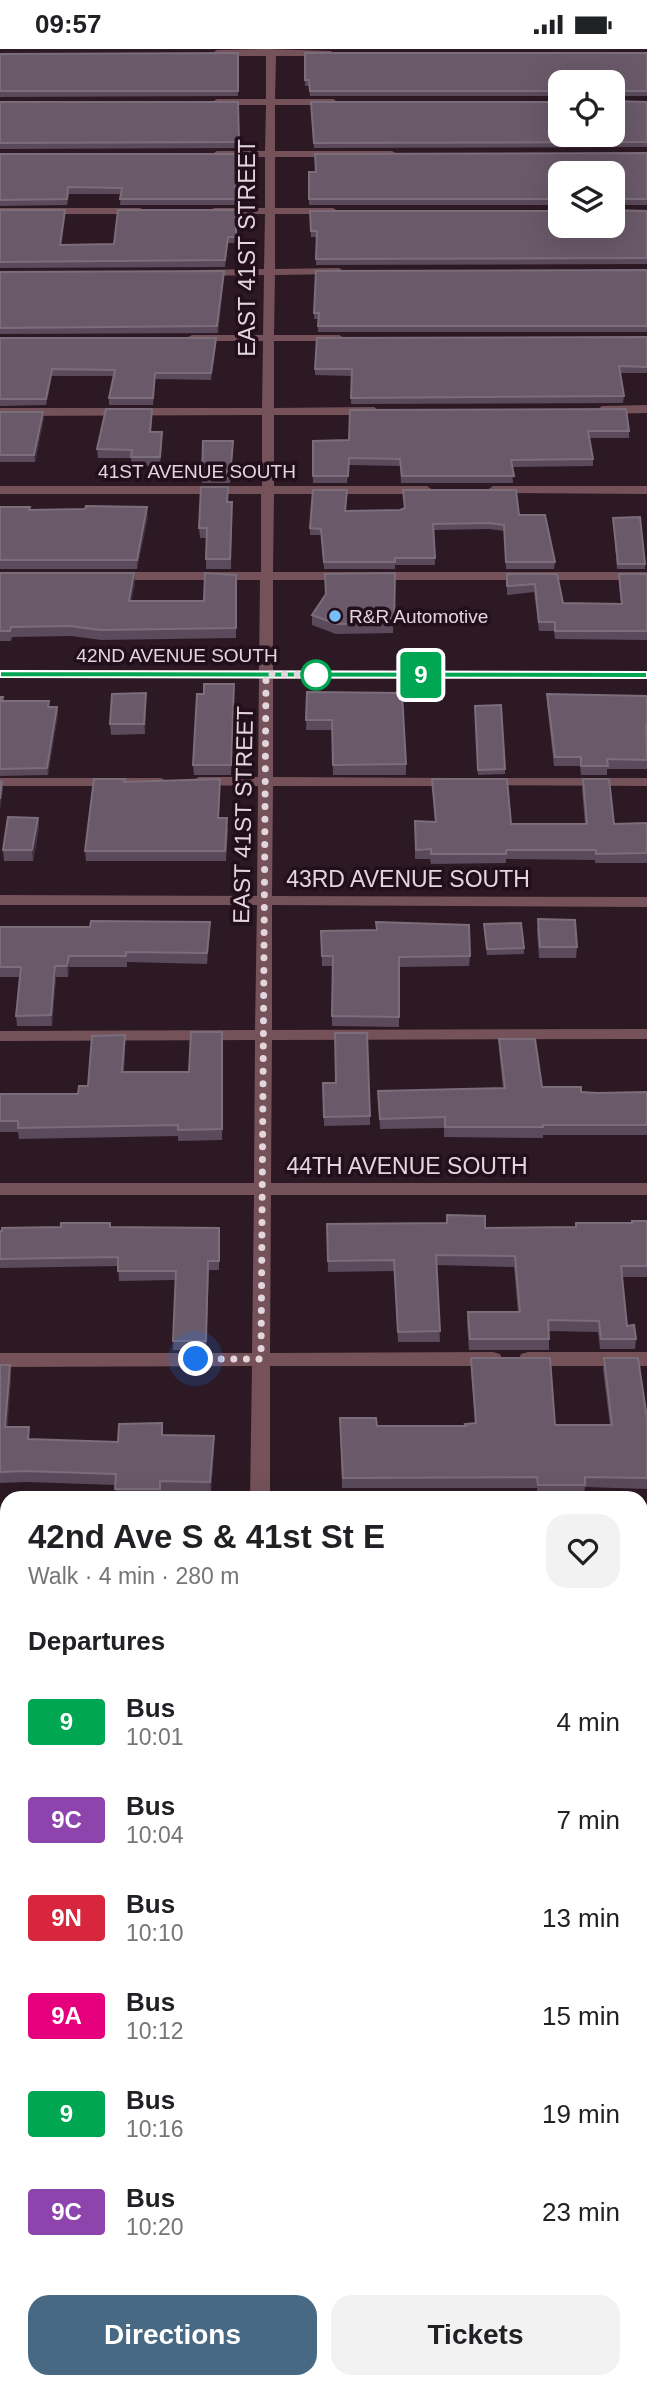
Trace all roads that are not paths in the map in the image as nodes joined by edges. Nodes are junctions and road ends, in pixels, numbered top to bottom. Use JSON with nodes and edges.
{"nodes":[{"id":1,"x":271,"y":51,"type":"edge"},
{"id":2,"x":209,"y":53,"type":"edge"},
{"id":3,"x":345,"y":53,"type":"edge"},
{"id":4,"x":200,"y":102,"type":"edge"},
{"id":5,"x":271,"y":102,"type":"junction"},
{"id":6,"x":342,"y":102,"type":"edge"},
{"id":7,"x":401,"y":153,"type":"edge"},
{"id":8,"x":207,"y":154,"type":"edge"},
{"id":9,"x":270,"y":154,"type":"junction"},
{"id":10,"x":0,"y":211,"type":"edge"},
{"id":11,"x":146,"y":211,"type":"edge"},
{"id":12,"x":199,"y":211,"type":"edge"},
{"id":13,"x":269,"y":211,"type":"junction"},
{"id":14,"x":342,"y":211,"type":"edge"},
{"id":15,"x":347,"y":271,"type":"edge"},
{"id":16,"x":192,"y":273,"type":"edge"},
{"id":17,"x":269,"y":273,"type":"junction"},
{"id":18,"x":180,"y":338,"type":"edge"},
{"id":19,"x":268,"y":338,"type":"junction"},
{"id":20,"x":358,"y":338,"type":"edge"},
{"id":21,"x":647,"y":409,"type":"edge"},
{"id":22,"x":593,"y":410,"type":"edge"},
{"id":23,"x":389,"y":411,"type":"edge"},
{"id":24,"x":0,"y":412,"type":"edge"},
{"id":25,"x":268,"y":412,"type":"junction"},
{"id":26,"x":0,"y":490,"type":"edge"},
{"id":27,"x":268,"y":490,"type":"junction"},
{"id":28,"x":442,"y":490,"type":"edge"},
{"id":29,"x":483,"y":490,"type":"edge"},
{"id":30,"x":647,"y":490,"type":"edge"},
{"id":31,"x":93,"y":576,"type":"edge"},
{"id":32,"x":267,"y":576,"type":"junction"},
{"id":33,"x":647,"y":576,"type":"edge"},
{"id":34,"x":0,"y":674,"type":"edge"},
{"id":35,"x":266,"y":674,"type":"junction"},
{"id":36,"x":647,"y":675,"type":"edge"},
{"id":37,"x":0,"y":782,"type":"edge"},
{"id":38,"x":267,"y":782,"type":"junction"},
{"id":39,"x":647,"y":782,"type":"edge"},
{"id":40,"x":0,"y":900,"type":"edge"},
{"id":41,"x":265,"y":901,"type":"junction"},
{"id":42,"x":647,"y":902,"type":"edge"},
{"id":43,"x":647,"y":1034,"type":"edge"},
{"id":44,"x":0,"y":1036,"type":"edge"},
{"id":45,"x":263,"y":1036,"type":"junction"},
{"id":46,"x":0,"y":1189,"type":"edge"},
{"id":47,"x":262,"y":1189,"type":"junction"},
{"id":48,"x":647,"y":1189,"type":"edge"},
{"id":49,"x":261,"y":1359,"type":"junction"},
{"id":50,"x":647,"y":1359,"type":"edge"},
{"id":51,"x":0,"y":1360,"type":"edge"},
{"id":52,"x":260,"y":1491,"type":"edge"}],
"edges":[{"from":1,"to":2,"type":"street"},
{"from":1,"to":3,"type":"street"},
{"from":1,"to":5,"type":"street","name":"EAST 41ST STREET"},
{"from":4,"to":5,"type":"street"},
{"from":5,"to":6,"type":"street"},
{"from":5,"to":9,"type":"street","name":"EAST 41ST STREET"},
{"from":7,"to":9,"type":"street"},
{"from":8,"to":9,"type":"street"},
{"from":9,"to":13,"type":"street","name":"EAST 41ST STREET"},
{"from":10,"to":11,"type":"street"},
{"from":12,"to":13,"type":"street"},
{"from":13,"to":14,"type":"street"},
{"from":13,"to":17,"type":"street","name":"EAST 41ST STREET"},
{"from":15,"to":17,"type":"street"},
{"from":16,"to":17,"type":"street"},
{"from":17,"to":19,"type":"street","name":"EAST 41ST STREET"},
{"from":18,"to":19,"type":"street"},
{"from":19,"to":20,"type":"street"},
{"from":19,"to":25,"type":"street","name":"EAST 41ST STREET"},
{"from":21,"to":22,"type":"street"},
{"from":23,"to":25,"type":"street"},
{"from":24,"to":25,"type":"street"},
{"from":25,"to":27,"type":"street","name":"EAST 41ST STREET"},
{"from":26,"to":27,"type":"street","name":"41ST AVENUE SOUTH"},
{"from":27,"to":28,"type":"street","name":"41ST AVENUE SOUTH"},
{"from":27,"to":32,"type":"street","name":"EAST 41ST STREET"},
{"from":29,"to":30,"type":"street"},
{"from":31,"to":32,"type":"street"},
{"from":32,"to":33,"type":"street"},
{"from":32,"to":35,"type":"street","name":"EAST 41ST STREET"},
{"from":34,"to":35,"type":"street","name":"42ND AVENUE SOUTH"},
{"from":35,"to":36,"type":"street","name":"42ND AVENUE SOUTH"},
{"from":35,"to":38,"type":"street","name":"EAST 41ST STREET"},
{"from":37,"to":38,"type":"street"},
{"from":38,"to":39,"type":"street"},
{"from":38,"to":41,"type":"street","name":"EAST 41ST STREET"},
{"from":40,"to":41,"type":"street","name":"43RD AVENUE SOUTH"},
{"from":41,"to":42,"type":"street","name":"43RD AVENUE SOUTH"},
{"from":41,"to":45,"type":"street","name":"EAST 41ST STREET"},
{"from":43,"to":45,"type":"street"},
{"from":44,"to":45,"type":"street"},
{"from":45,"to":47,"type":"street","name":"EAST 41ST STREET"},
{"from":46,"to":47,"type":"street","name":"44TH AVENUE SOUTH"},
{"from":47,"to":48,"type":"street","name":"44TH AVENUE SOUTH"},
{"from":47,"to":49,"type":"street","name":"EAST 41ST STREET"},
{"from":49,"to":50,"type":"street"},
{"from":49,"to":51,"type":"street"},
{"from":49,"to":52,"type":"street","name":"EAST 41ST STREET"}]}
